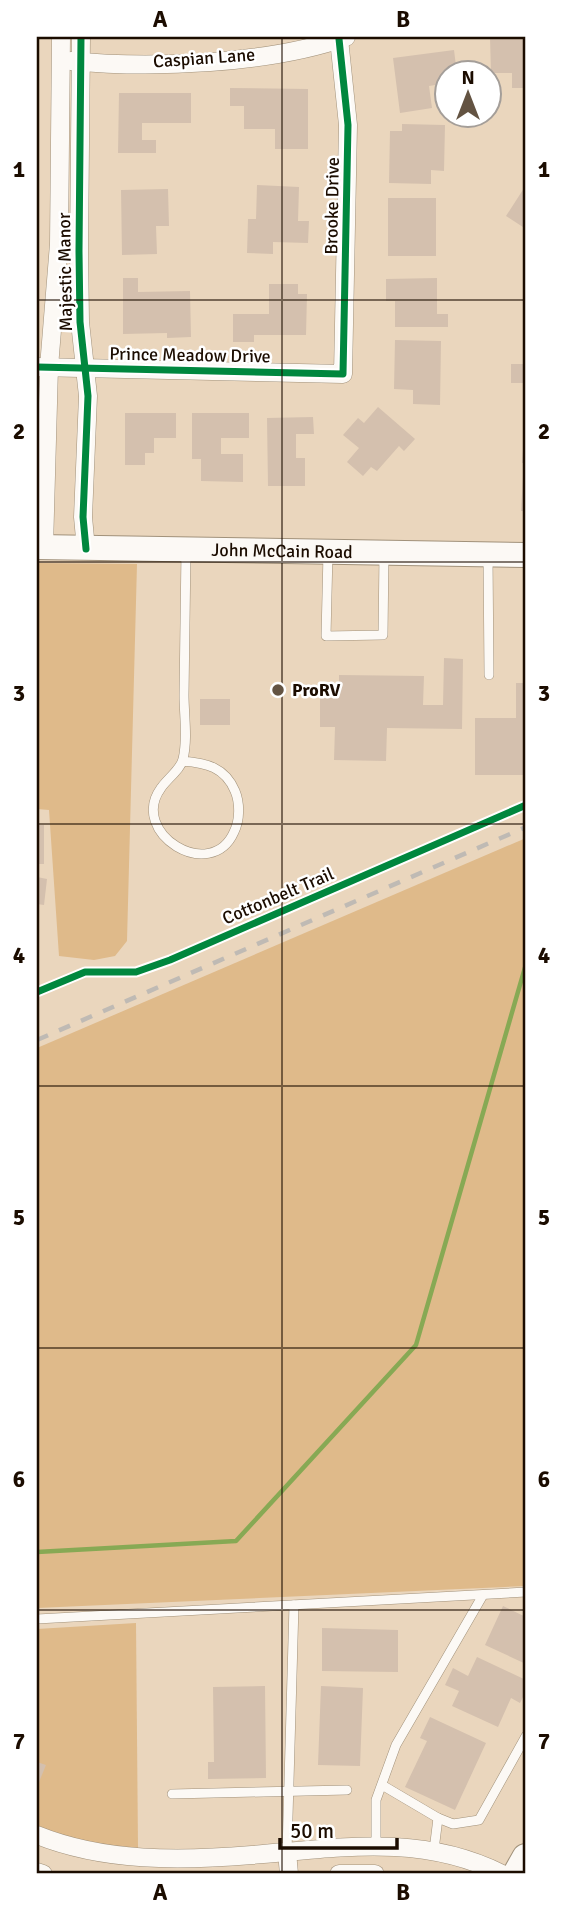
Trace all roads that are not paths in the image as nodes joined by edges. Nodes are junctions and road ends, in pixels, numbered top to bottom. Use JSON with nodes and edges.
{"nodes":[{"id":1,"x":61,"y":37,"type":"edge"},
{"id":2,"x":81,"y":37,"type":"edge"},
{"id":3,"x":342,"y":38,"type":"edge"},
{"id":4,"x":61,"y":60,"type":"junction"},
{"id":5,"x":81,"y":62,"type":"junction"},
{"id":6,"x":43,"y":367,"type":"edge"},
{"id":7,"x":86,"y":369,"type":"junction"},
{"id":8,"x":344,"y":374,"type":"joint"},
{"id":9,"x":40,"y":547,"type":"edge"},
{"id":10,"x":86,"y":549,"type":"junction"},
{"id":11,"x":186,"y":550,"type":"junction"},
{"id":12,"x":328,"y":552,"type":"junction"},
{"id":13,"x":384,"y":553,"type":"junction"},
{"id":14,"x":488,"y":554,"type":"junction"},
{"id":15,"x":526,"y":555,"type":"edge"},
{"id":16,"x":489,"y":674,"type":"dead end"},
{"id":17,"x":183,"y":761,"type":"junction"},
{"id":18,"x":526,"y":1592,"type":"edge"},
{"id":19,"x":483,"y":1595,"type":"junction"},
{"id":20,"x":294,"y":1605,"type":"junction"},
{"id":21,"x":37,"y":1619,"type":"edge"},
{"id":22,"x":526,"y":1736,"type":"edge"},
{"id":23,"x":382,"y":1785,"type":"junction"},
{"id":24,"x":289,"y":1790,"type":"junction"},
{"id":25,"x":347,"y":1790,"type":"dead end"},
{"id":26,"x":172,"y":1794,"type":"dead end"},
{"id":27,"x":438,"y":1818,"type":"junction"},
{"id":28,"x":37,"y":1835,"type":"edge"},
{"id":29,"x":376,"y":1845,"type":"junction"},
{"id":30,"x":434,"y":1850,"type":"junction"},
{"id":31,"x":287,"y":1852,"type":"junction"},
{"id":32,"x":526,"y":1858,"type":"edge"},
{"id":33,"x":37,"y":1872,"type":"edge"},
{"id":34,"x":43,"y":1874,"type":"edge"},
{"id":35,"x":289,"y":1874,"type":"edge"},
{"id":36,"x":339,"y":1874,"type":"edge"},
{"id":37,"x":374,"y":1874,"type":"edge"},
{"id":38,"x":502,"y":1874,"type":"edge"},
{"id":39,"x":517,"y":1874,"type":"edge"}],
"edges":[{"from":1,"to":4,"type":"street","name":"Majestic Manor"},
{"from":2,"to":5,"type":"street","name":"Majestic Manor"},
{"from":3,"to":5,"type":"street","name":"Caspian Lane"},
{"from":3,"to":8,"type":"street","name":"Brooke Drive"},
{"from":4,"to":5,"type":"street","name":"Caspian Lane"},
{"from":4,"to":6,"type":"street","name":"Majestic Manor"},
{"from":5,"to":7,"type":"street","name":"Majestic Manor"},
{"from":6,"to":7,"type":"street","name":"Prince Meadow Drive"},
{"from":6,"to":9,"type":"street","name":"Majestic Manor"},
{"from":7,"to":8,"type":"street","name":"Prince Meadow Drive"},
{"from":7,"to":10,"type":"street","name":"Majestic Manor"},
{"from":9,"to":10,"type":"main road","name":"John McCain Road"},
{"from":10,"to":11,"type":"main road","name":"John McCain Road"},
{"from":11,"to":12,"type":"main road","name":"John McCain Road"},
{"from":11,"to":17,"type":"lane"},
{"from":12,"to":13,"type":"main road","name":"John McCain Road"},
{"from":12,"to":13,"type":"lane"},
{"from":13,"to":14,"type":"main road","name":"John McCain Road"},
{"from":14,"to":15,"type":"main road","name":"John McCain Road"},
{"from":14,"to":16,"type":"lane"},
{"from":17,"to":17,"type":"lane"},
{"from":18,"to":19,"type":"lane"},
{"from":19,"to":20,"type":"lane"},
{"from":19,"to":23,"type":"lane"},
{"from":20,"to":21,"type":"lane"},
{"from":20,"to":24,"type":"lane"},
{"from":22,"to":27,"type":"lane"},
{"from":23,"to":27,"type":"lane"},
{"from":23,"to":29,"type":"lane"},
{"from":24,"to":25,"type":"lane"},
{"from":24,"to":26,"type":"lane"},
{"from":24,"to":31,"type":"lane"},
{"from":27,"to":30,"type":"lane"},
{"from":28,"to":31,"type":"street"},
{"from":29,"to":30,"type":"street"},
{"from":29,"to":31,"type":"street"},
{"from":30,"to":38,"type":"street"},
{"from":31,"to":35,"type":"street"},
{"from":32,"to":39,"type":"main road"},
{"from":33,"to":34,"type":"street"},
{"from":36,"to":37,"type":"street"}]}
